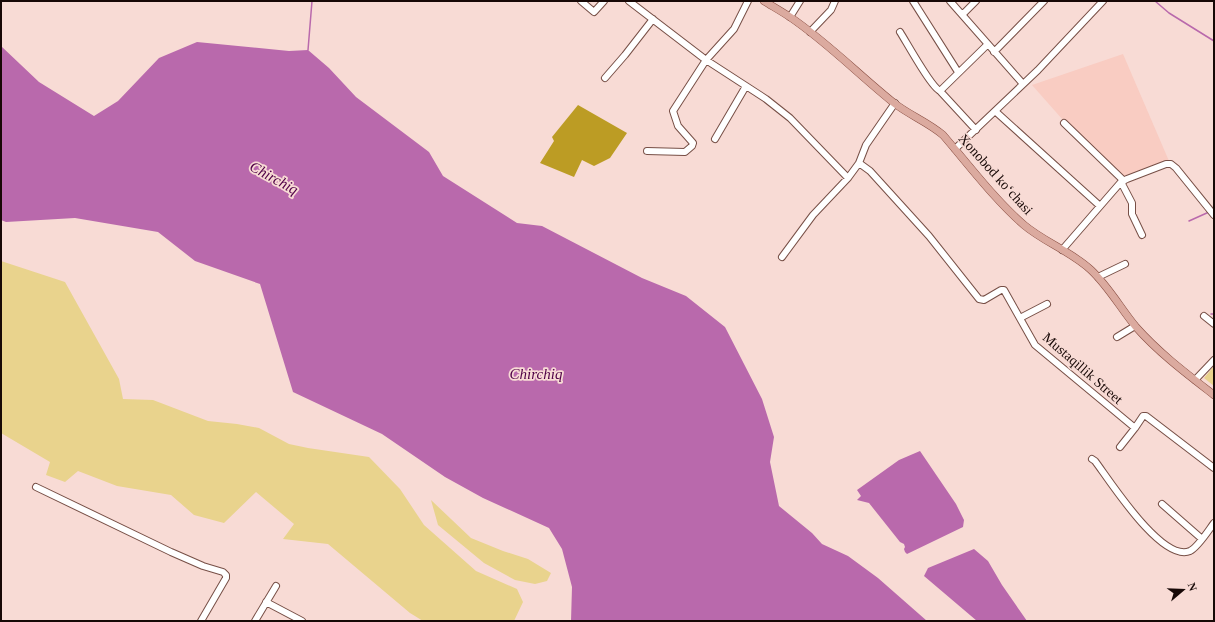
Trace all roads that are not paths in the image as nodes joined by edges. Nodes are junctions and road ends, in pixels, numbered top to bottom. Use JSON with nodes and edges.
{"nodes":[{"id":1,"x":581,"y":1,"type":"edge"},
{"id":2,"x":604,"y":1,"type":"edge"},
{"id":3,"x":629,"y":1,"type":"edge"},
{"id":4,"x":748,"y":1,"type":"edge"},
{"id":5,"x":764,"y":1,"type":"edge"},
{"id":6,"x":800,"y":1,"type":"edge"},
{"id":7,"x":835,"y":1,"type":"edge"},
{"id":8,"x":913,"y":1,"type":"edge"},
{"id":9,"x":950,"y":1,"type":"edge"},
{"id":10,"x":976,"y":1,"type":"edge"},
{"id":11,"x":1044,"y":1,"type":"edge"},
{"id":12,"x":1102,"y":1,"type":"edge"},
{"id":13,"x":963,"y":14,"type":"junction"},
{"id":14,"x":790,"y":17,"type":"junction"},
{"id":15,"x":653,"y":19,"type":"junction"},
{"id":16,"x":810,"y":32,"type":"junction"},
{"id":17,"x":900,"y":32,"type":"dead end"},
{"id":18,"x":988,"y":44,"type":"junction"},
{"id":19,"x":994,"y":52,"type":"junction"},
{"id":20,"x":706,"y":60,"type":"junction"},
{"id":21,"x":958,"y":72,"type":"junction"},
{"id":22,"x":606,"y":78,"type":"dead end"},
{"id":23,"x":1023,"y":84,"type":"junction"},
{"id":24,"x":746,"y":86,"type":"junction"},
{"id":25,"x":940,"y":91,"type":"junction"},
{"id":26,"x":895,"y":103,"type":"junction"},
{"id":27,"x":995,"y":111,"type":"junction"},
{"id":28,"x":1064,"y":123,"type":"dead end"},
{"id":29,"x":976,"y":130,"type":"junction"},
{"id":30,"x":715,"y":139,"type":"dead end"},
{"id":31,"x":955,"y":149,"type":"junction"},
{"id":32,"x":647,"y":151,"type":"dead end"},
{"id":33,"x":859,"y":163,"type":"junction"},
{"id":34,"x":848,"y":178,"type":"junction"},
{"id":35,"x":1122,"y":182,"type":"junction"},
{"id":36,"x":1100,"y":206,"type":"junction"},
{"id":37,"x":1214,"y":215,"type":"edge"},
{"id":38,"x":1142,"y":235,"type":"dead end"},
{"id":39,"x":1062,"y":250,"type":"junction"},
{"id":40,"x":782,"y":257,"type":"dead end"},
{"id":41,"x":1125,"y":264,"type":"dead end"},
{"id":42,"x":1098,"y":277,"type":"junction"},
{"id":43,"x":1047,"y":304,"type":"dead end"},
{"id":44,"x":1204,"y":316,"type":"dead end"},
{"id":45,"x":1020,"y":318,"type":"junction"},
{"id":46,"x":1214,"y":324,"type":"edge"},
{"id":47,"x":1135,"y":326,"type":"junction"},
{"id":48,"x":1117,"y":337,"type":"dead end"},
{"id":49,"x":1214,"y":360,"type":"edge"},
{"id":50,"x":1195,"y":380,"type":"junction"},
{"id":51,"x":1214,"y":395,"type":"edge"},
{"id":52,"x":1135,"y":428,"type":"junction"},
{"id":53,"x":1120,"y":447,"type":"dead end"},
{"id":54,"x":1092,"y":459,"type":"dead end"},
{"id":55,"x":1214,"y":468,"type":"edge"},
{"id":56,"x":36,"y":487,"type":"dead end"},
{"id":57,"x":1162,"y":504,"type":"dead end"},
{"id":58,"x":1214,"y":523,"type":"edge"},
{"id":59,"x":1202,"y":539,"type":"junction"},
{"id":60,"x":276,"y":586,"type":"dead end"},
{"id":61,"x":266,"y":602,"type":"junction"},
{"id":62,"x":201,"y":621,"type":"edge"},
{"id":63,"x":255,"y":621,"type":"edge"},
{"id":64,"x":302,"y":621,"type":"edge"}],
"edges":[{"from":1,"to":2,"type":"street"},
{"from":3,"to":15,"type":"street"},
{"from":4,"to":20,"type":"street"},
{"from":5,"to":14,"type":"main road","name":"Xonobod koʻchasi"},
{"from":6,"to":14,"type":"street"},
{"from":7,"to":16,"type":"street"},
{"from":8,"to":21,"type":"street"},
{"from":9,"to":13,"type":"street"},
{"from":10,"to":13,"type":"street"},
{"from":11,"to":19,"type":"street"},
{"from":12,"to":23,"type":"street"},
{"from":13,"to":18,"type":"street"},
{"from":14,"to":16,"type":"main road","name":"Xonobod koʻchasi"},
{"from":15,"to":20,"type":"street"},
{"from":15,"to":22,"type":"street"},
{"from":16,"to":26,"type":"main road","name":"Xonobod koʻchasi"},
{"from":17,"to":25,"type":"street"},
{"from":18,"to":19,"type":"street"},
{"from":18,"to":21,"type":"street"},
{"from":19,"to":23,"type":"street"},
{"from":20,"to":24,"type":"street"},
{"from":20,"to":32,"type":"street"},
{"from":21,"to":25,"type":"street"},
{"from":23,"to":27,"type":"street"},
{"from":24,"to":30,"type":"street"},
{"from":24,"to":34,"type":"street"},
{"from":25,"to":29,"type":"street"},
{"from":26,"to":31,"type":"main road","name":"Xonobod koʻchasi"},
{"from":26,"to":33,"type":"street"},
{"from":27,"to":29,"type":"street"},
{"from":27,"to":36,"type":"street"},
{"from":28,"to":35,"type":"street"},
{"from":29,"to":31,"type":"street"},
{"from":31,"to":39,"type":"main road","name":"Xonobod koʻchasi"},
{"from":33,"to":34,"type":"street"},
{"from":33,"to":45,"type":"street","name":"Mustaqillik Street"},
{"from":34,"to":40,"type":"street"},
{"from":35,"to":36,"type":"street"},
{"from":35,"to":37,"type":"street"},
{"from":35,"to":38,"type":"street"},
{"from":36,"to":39,"type":"street"},
{"from":39,"to":42,"type":"main road","name":"Xonobod koʻchasi"},
{"from":41,"to":42,"type":"street"},
{"from":42,"to":47,"type":"main road","name":"Xonobod koʻchasi"},
{"from":43,"to":45,"type":"street"},
{"from":44,"to":46,"type":"street"},
{"from":45,"to":52,"type":"street","name":"Mustaqillik Street"},
{"from":47,"to":48,"type":"street"},
{"from":47,"to":50,"type":"main road","name":"Xonobod koʻchasi"},
{"from":49,"to":50,"type":"street"},
{"from":50,"to":51,"type":"main road","name":"Xonobod koʻchasi"},
{"from":52,"to":53,"type":"street"},
{"from":52,"to":55,"type":"street"},
{"from":54,"to":59,"type":"street"},
{"from":56,"to":62,"type":"street"},
{"from":57,"to":59,"type":"street"},
{"from":58,"to":59,"type":"street"},
{"from":60,"to":61,"type":"street"},
{"from":61,"to":63,"type":"street"},
{"from":61,"to":64,"type":"street"}]}
